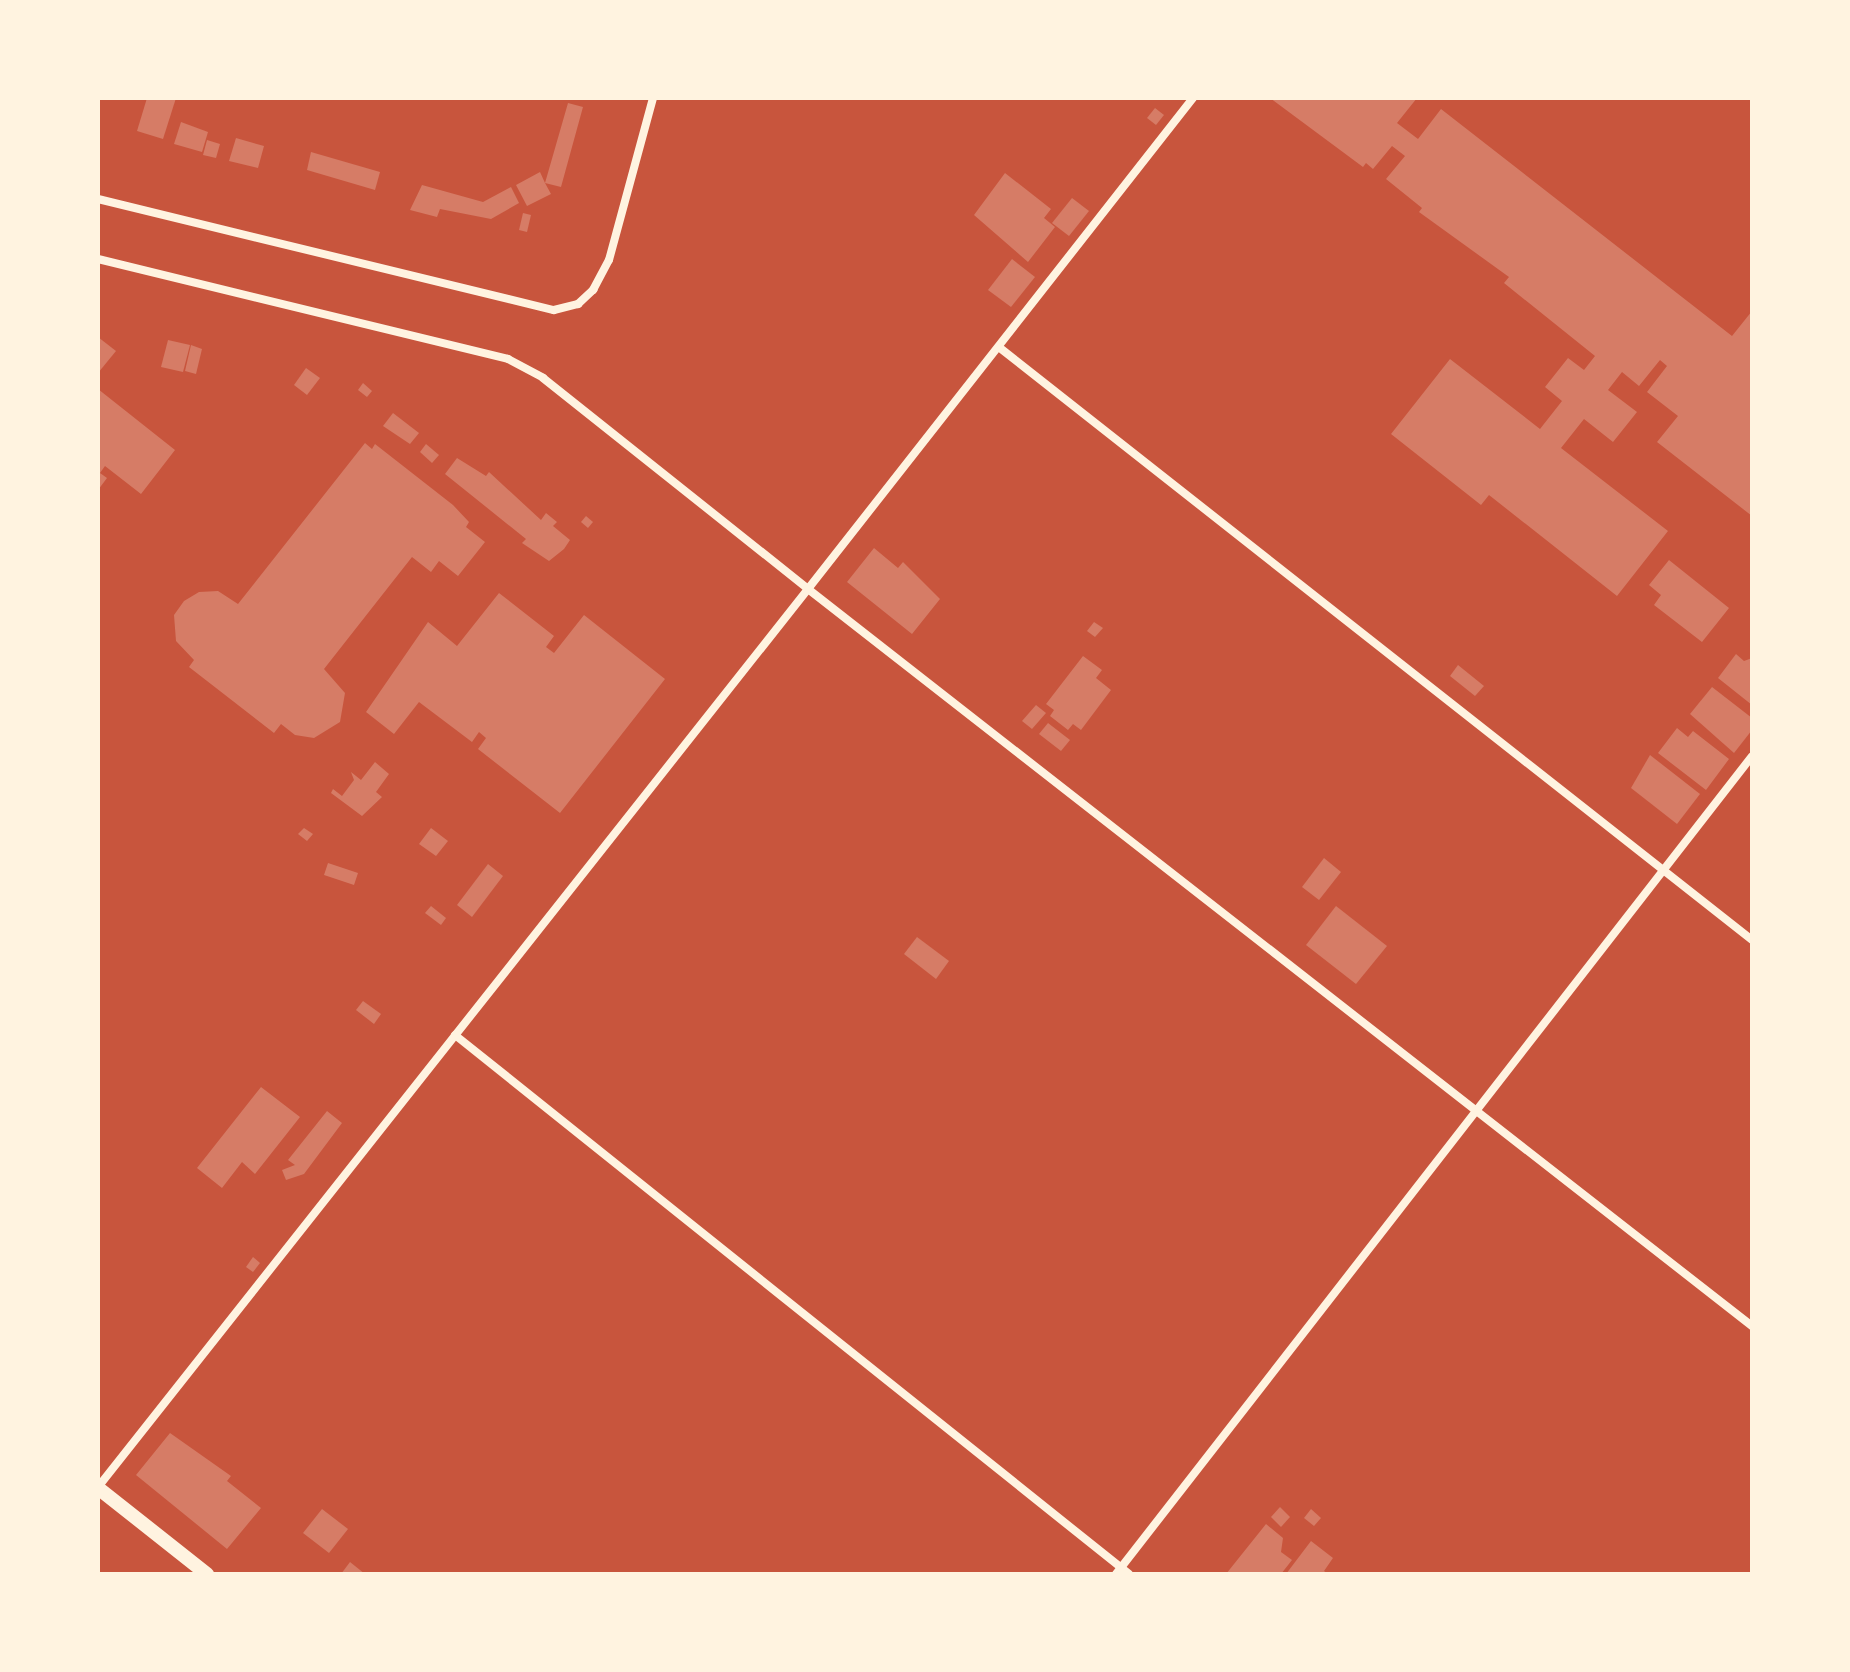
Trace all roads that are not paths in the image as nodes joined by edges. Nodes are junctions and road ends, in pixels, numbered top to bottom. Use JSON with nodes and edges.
{"nodes":[{"id":1,"x":653,"y":98,"type":"edge"},
{"id":2,"x":1193,"y":98,"type":"edge"},
{"id":3,"x":98,"y":199,"type":"edge"},
{"id":4,"x":98,"y":259,"type":"edge"},
{"id":5,"x":1000,"y":348,"type":"junction"},
{"id":6,"x":808,"y":589,"type":"junction"},
{"id":7,"x":1752,"y":756,"type":"edge"},
{"id":8,"x":1663,"y":870,"type":"junction"},
{"id":9,"x":1752,"y":940,"type":"edge"},
{"id":10,"x":455,"y":1035,"type":"junction"},
{"id":11,"x":1475,"y":1107,"type":"junction"},
{"id":12,"x":1752,"y":1326,"type":"edge"},
{"id":13,"x":98,"y":1488,"type":"edge"},
{"id":14,"x":1122,"y":1572,"type":"edge"},
{"id":15,"x":207,"y":1574,"type":"edge"}],
"edges":[{"from":1,"to":3,"type":"street"},
{"from":2,"to":5,"type":"street"},
{"from":4,"to":6,"type":"street"},
{"from":5,"to":6,"type":"street"},
{"from":5,"to":8,"type":"street"},
{"from":6,"to":10,"type":"street"},
{"from":6,"to":11,"type":"street"},
{"from":7,"to":8,"type":"street"},
{"from":8,"to":9,"type":"street"},
{"from":8,"to":11,"type":"street"},
{"from":10,"to":13,"type":"street"},
{"from":10,"to":14,"type":"street"},
{"from":11,"to":12,"type":"street"},
{"from":11,"to":14,"type":"street"},
{"from":13,"to":15,"type":"street"}]}
